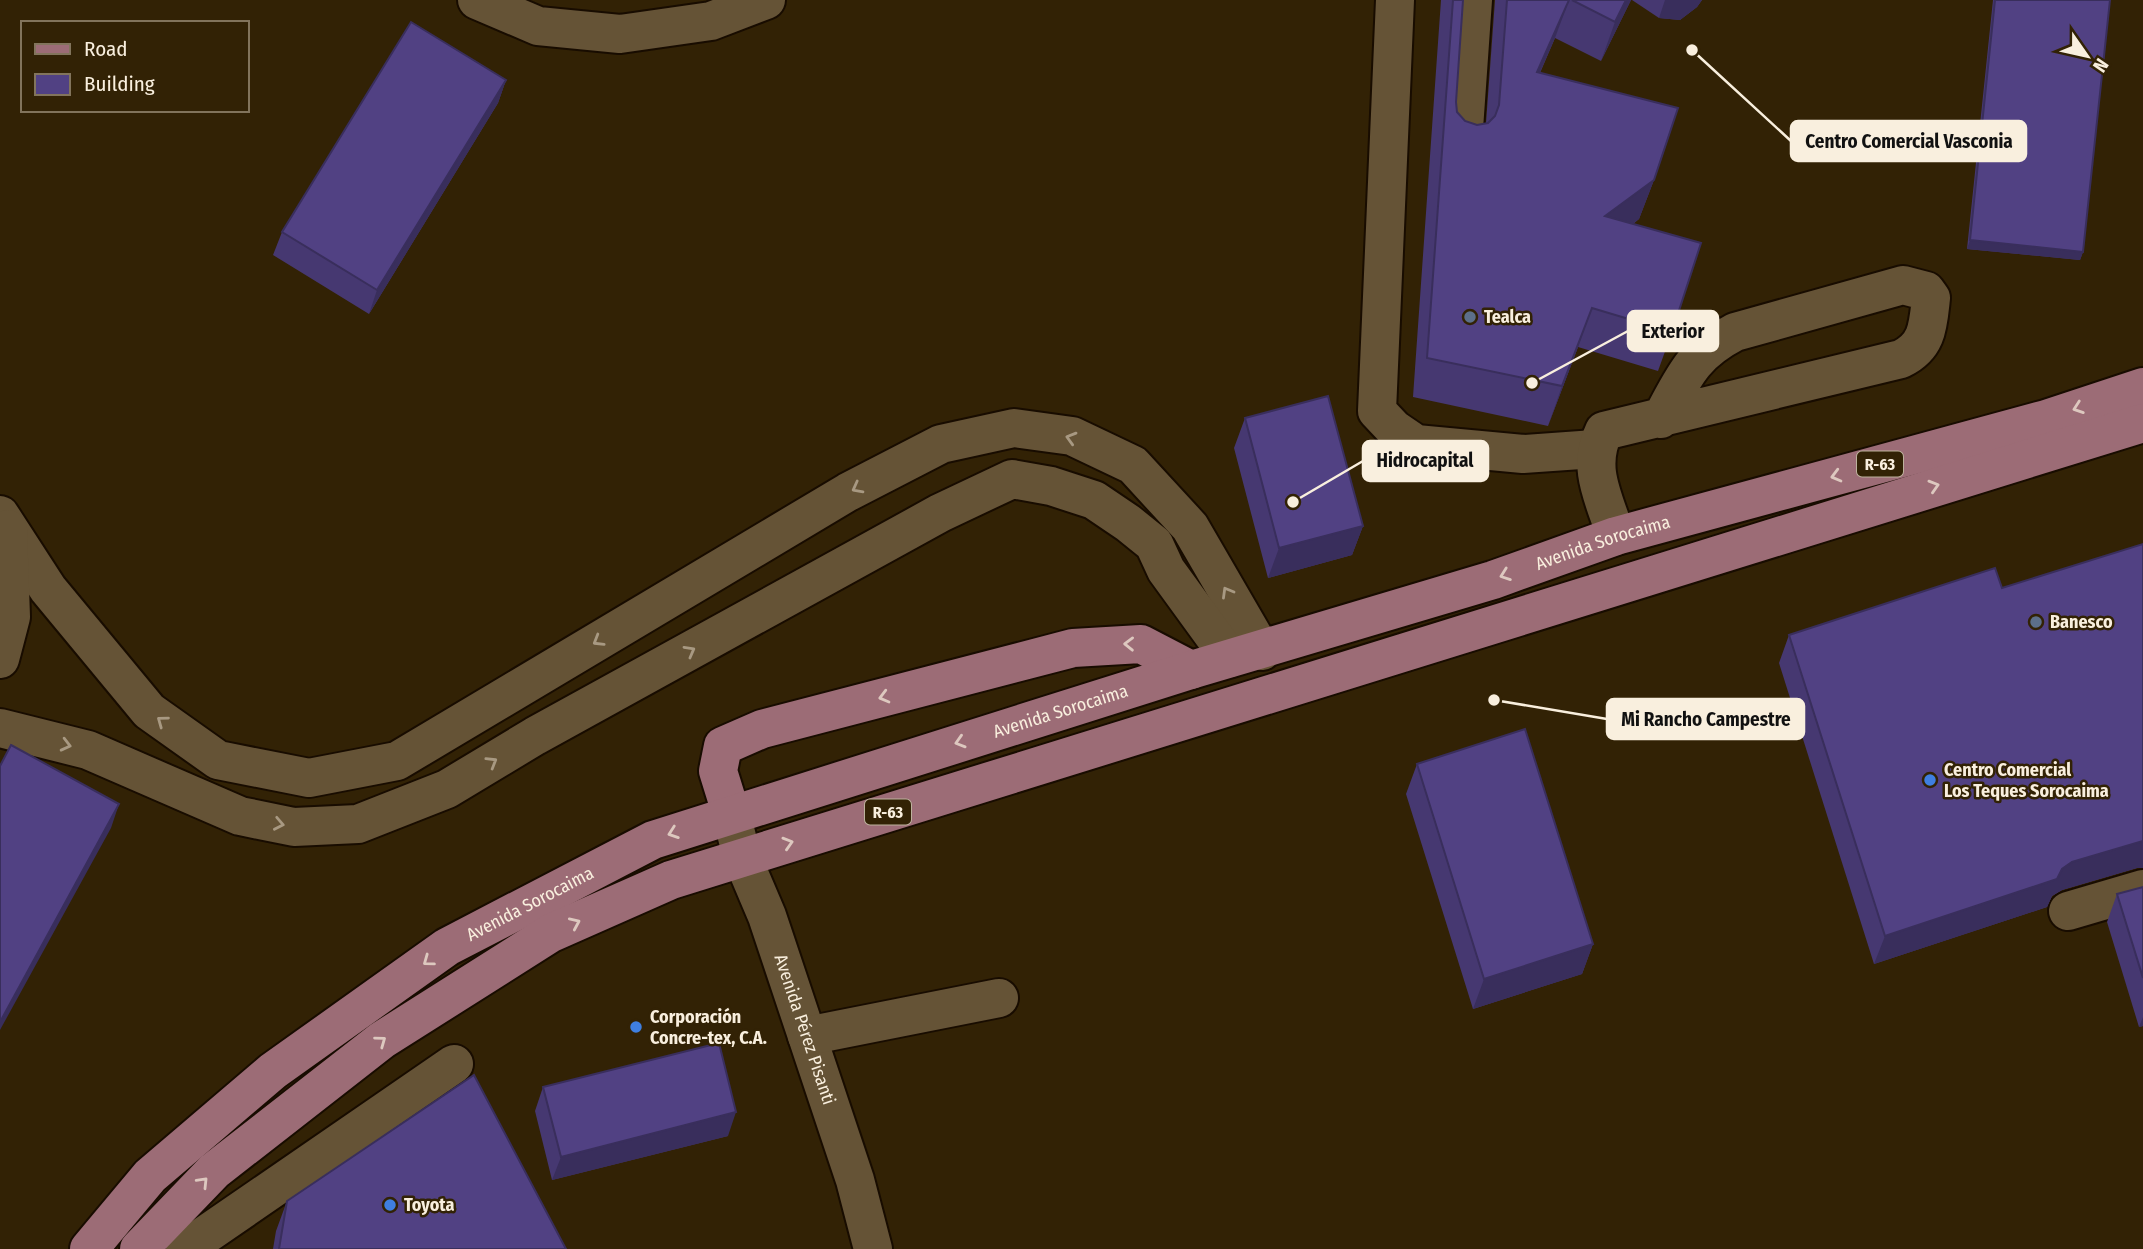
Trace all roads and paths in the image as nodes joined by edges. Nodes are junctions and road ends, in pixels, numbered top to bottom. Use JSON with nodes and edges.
{"nodes":[{"id":1,"x":477,"y":0,"type":"edge"},
{"id":2,"x":766,"y":0,"type":"edge"},
{"id":3,"x":1395,"y":0,"type":"edge"},
{"id":4,"x":1473,"y":0,"type":"edge"},
{"id":5,"x":1463,"y":143,"type":"edge"},
{"id":6,"x":2143,"y":387,"type":"edge"},
{"id":7,"x":1661,"y":419,"type":"junction"},
{"id":8,"x":2143,"y":423,"type":"edge"},
{"id":9,"x":1595,"y":449,"type":"junction"},
{"id":10,"x":4,"y":521,"type":"edge"},
{"id":11,"x":1616,"y":536,"type":"junction"},
{"id":12,"x":1246,"y":654,"type":"junction"},
{"id":13,"x":0,"y":659,"type":"edge"},
{"id":14,"x":1191,"y":670,"type":"junction"},
{"id":15,"x":0,"y":728,"type":"edge"},
{"id":16,"x":731,"y":813,"type":"junction"},
{"id":17,"x":742,"y":857,"type":"junction"},
{"id":18,"x":2143,"y":889,"type":"edge"},
{"id":19,"x":2068,"y":911,"type":"dead end"},
{"id":20,"x":999,"y":998,"type":"dead end"},
{"id":21,"x":807,"y":1036,"type":"junction"},
{"id":22,"x":454,"y":1064,"type":"dead end"},
{"id":23,"x":150,"y":1176,"type":"junction"},
{"id":24,"x":177,"y":1238,"type":"edge"},
{"id":25,"x":89,"y":1249,"type":"edge"},
{"id":26,"x":139,"y":1249,"type":"edge"},
{"id":27,"x":873,"y":1249,"type":"edge"}],
"edges":[{"from":1,"to":2,"type":"street"},
{"from":3,"to":9,"type":"street"},
{"from":4,"to":5,"type":"street"},
{"from":6,"to":11,"type":"main road","name":"Avenida Sorocaima","number":"R-63","one_way":true},
{"from":7,"to":7,"type":"street"},
{"from":7,"to":9,"type":"street"},
{"from":17,"to":8,"type":"main road","name":"Avenida Sorocaima","number":"R-63","one_way":true},
{"from":9,"to":11,"type":"street"},
{"from":12,"to":10,"type":"street","one_way":true},
{"from":10,"to":13,"type":"street"},
{"from":11,"to":12,"type":"main road","name":"Avenida Sorocaima","number":"R-63","one_way":true},
{"from":12,"to":14,"type":"main road","name":"Avenida Sorocaima","number":"R-63"},
{"from":15,"to":12,"type":"street","one_way":true},
{"from":14,"to":16,"type":"main road","name":"Avenida Sorocaima","number":"R-63","one_way":true},
{"from":14,"to":16,"type":"main road","one_way":true},
{"from":16,"to":17,"type":"street","name":"Avenida Pérez Pisanti"},
{"from":16,"to":23,"type":"main road","name":"Avenida Sorocaima","number":"R-63","one_way":true},
{"from":17,"to":21,"type":"street","name":"Avenida Pérez Pisanti"},
{"from":24,"to":17,"type":"main road","name":"Avenida Sorocaima","number":"R-63","one_way":true},
{"from":18,"to":19,"type":"street"},
{"from":20,"to":21,"type":"street"},
{"from":21,"to":27,"type":"street","name":"Avenida Pérez Pisanti"},
{"from":22,"to":24,"type":"street"},
{"from":23,"to":24,"type":"street"},
{"from":23,"to":25,"type":"main road","name":"Avenida Sorocaima","number":"R-63"},
{"from":24,"to":26,"type":"main road","name":"Avenida Sorocaima","number":"R-63"}]}
